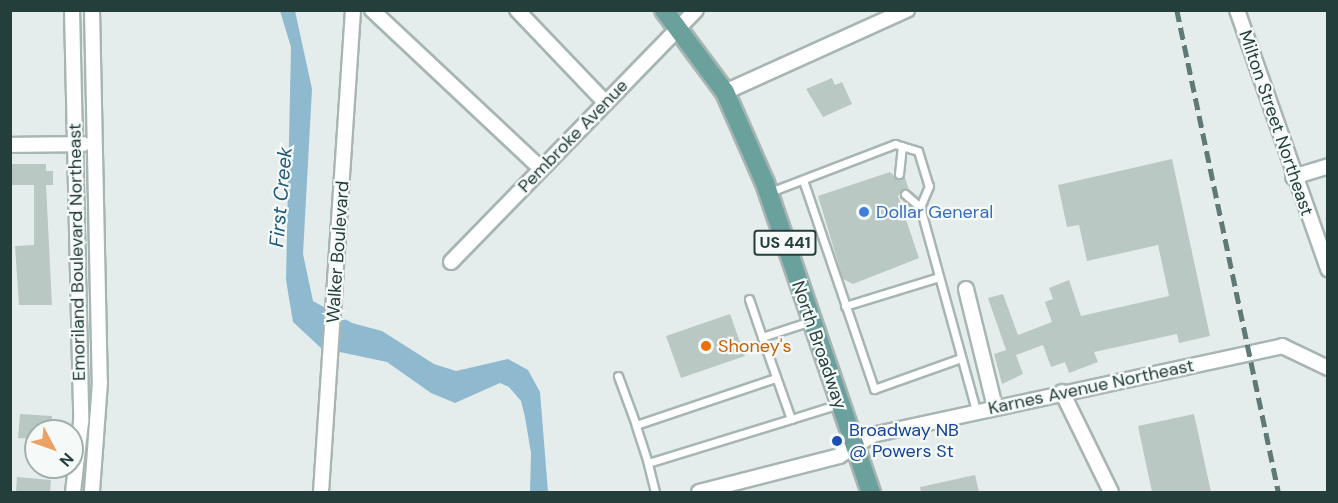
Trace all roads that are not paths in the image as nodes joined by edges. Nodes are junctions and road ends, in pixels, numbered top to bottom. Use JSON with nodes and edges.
{"nodes":[{"id":1,"x":72,"y":10,"type":"edge"},
{"id":2,"x":92,"y":10,"type":"edge"},
{"id":3,"x":353,"y":10,"type":"edge"},
{"id":4,"x":372,"y":10,"type":"edge"},
{"id":5,"x":517,"y":10,"type":"edge"},
{"id":6,"x":664,"y":10,"type":"edge"},
{"id":7,"x":696,"y":10,"type":"edge"},
{"id":8,"x":908,"y":10,"type":"edge"},
{"id":9,"x":1237,"y":10,"type":"edge"},
{"id":10,"x":679,"y":28,"type":"junction"},
{"id":11,"x":725,"y":92,"type":"junction"},
{"id":12,"x":605,"y":102,"type":"junction"},
{"id":13,"x":94,"y":143,"type":"junction"},
{"id":14,"x":75,"y":144,"type":"junction"},
{"id":15,"x":10,"y":145,"type":"edge"},
{"id":16,"x":902,"y":146,"type":"junction"},
{"id":17,"x":1328,"y":166,"type":"edge"},
{"id":18,"x":540,"y":168,"type":"junction"},
{"id":19,"x":899,"y":174,"type":"dead end"},
{"id":20,"x":1293,"y":177,"type":"junction"},
{"id":21,"x":803,"y":180,"type":"junction"},
{"id":22,"x":768,"y":193,"type":"junction"},
{"id":23,"x":905,"y":194,"type":"dead end"},
{"id":24,"x":920,"y":207,"type":"junction"},
{"id":25,"x":450,"y":262,"type":"dead end"},
{"id":26,"x":1328,"y":269,"type":"edge"},
{"id":27,"x":939,"y":277,"type":"junction"},
{"id":28,"x":966,"y":289,"type":"dead end"},
{"id":29,"x":749,"y":299,"type":"dead end"},
{"id":30,"x":845,"y":306,"type":"junction"},
{"id":31,"x":811,"y":321,"type":"junction"},
{"id":32,"x":762,"y":337,"type":"junction"},
{"id":33,"x":961,"y":358,"type":"junction"},
{"id":34,"x":1328,"y":368,"type":"edge"},
{"id":35,"x":618,"y":376,"type":"dead end"},
{"id":36,"x":776,"y":378,"type":"junction"},
{"id":37,"x":1062,"y":392,"type":"junction"},
{"id":38,"x":839,"y":404,"type":"junction"},
{"id":39,"x":995,"y":407,"type":"junction"},
{"id":40,"x":976,"y":411,"type":"junction"},
{"id":41,"x":790,"y":418,"type":"junction"},
{"id":42,"x":636,"y":425,"type":"junction"},
{"id":43,"x":852,"y":446,"type":"junction"},
{"id":44,"x":648,"y":463,"type":"junction"},
{"id":45,"x":73,"y":492,"type":"edge"},
{"id":46,"x":92,"y":492,"type":"edge"},
{"id":47,"x":321,"y":492,"type":"edge"},
{"id":48,"x":655,"y":492,"type":"edge"},
{"id":49,"x":699,"y":492,"type":"edge"},
{"id":50,"x":871,"y":492,"type":"edge"},
{"id":51,"x":1111,"y":492,"type":"edge"}],
"edges":[{"from":1,"to":14,"type":"street","name":"Emoriland Boulevard Northeast"},
{"from":2,"to":13,"type":"street"},
{"from":3,"to":47,"type":"street","name":"Walker Boulevard"},
{"from":4,"to":18,"type":"street"},
{"from":5,"to":12,"type":"street"},
{"from":6,"to":10,"type":"main road","name":"North Broadway","number":"US 441"},
{"from":7,"to":10,"type":"street","name":"Pembroke Avenue"},
{"from":8,"to":11,"type":"street"},
{"from":9,"to":20,"type":"street","name":"Milton Street Northeast"},
{"from":10,"to":11,"type":"main road","name":"North Broadway","number":"US 441"},
{"from":10,"to":12,"type":"street","name":"Pembroke Avenue"},
{"from":11,"to":22,"type":"main road","name":"North Broadway","number":"US 441"},
{"from":12,"to":18,"type":"street","name":"Pembroke Avenue"},
{"from":13,"to":14,"type":"street"},
{"from":13,"to":46,"type":"street"},
{"from":14,"to":15,"type":"street"},
{"from":14,"to":45,"type":"street","name":"Emoriland Boulevard Northeast"},
{"from":16,"to":19,"type":"lane"},
{"from":16,"to":21,"type":"lane"},
{"from":16,"to":24,"type":"lane"},
{"from":17,"to":20,"type":"street"},
{"from":18,"to":25,"type":"street","name":"Pembroke Avenue"},
{"from":20,"to":26,"type":"street","name":"Milton Street Northeast"},
{"from":21,"to":22,"type":"lane"},
{"from":21,"to":30,"type":"lane"},
{"from":22,"to":31,"type":"main road","name":"North Broadway","number":"US 441"},
{"from":23,"to":24,"type":"lane"},
{"from":24,"to":27,"type":"lane"},
{"from":27,"to":30,"type":"lane"},
{"from":27,"to":33,"type":"lane"},
{"from":28,"to":39,"type":"street"},
{"from":29,"to":32,"type":"lane"},
{"from":30,"to":33,"type":"lane"},
{"from":31,"to":32,"type":"lane"},
{"from":31,"to":38,"type":"main road","name":"North Broadway","number":"US 441"},
{"from":32,"to":36,"type":"lane"},
{"from":33,"to":40,"type":"lane"},
{"from":34,"to":37,"type":"street","name":"Karnes Avenue Northeast"},
{"from":35,"to":42,"type":"lane"},
{"from":36,"to":41,"type":"lane"},
{"from":36,"to":42,"type":"lane"},
{"from":37,"to":39,"type":"street","name":"Karnes Avenue Northeast"},
{"from":37,"to":51,"type":"street"},
{"from":38,"to":41,"type":"lane"},
{"from":38,"to":43,"type":"main road","name":"North Broadway","number":"US 441"},
{"from":39,"to":40,"type":"street","name":"Karnes Avenue Northeast"},
{"from":40,"to":43,"type":"street","name":"Karnes Avenue Northeast"},
{"from":41,"to":44,"type":"lane"},
{"from":42,"to":44,"type":"lane"},
{"from":43,"to":49,"type":"street","name":"Karnes Avenue Northeast"},
{"from":43,"to":50,"type":"main road","name":"North Broadway","number":"US 441"},
{"from":44,"to":48,"type":"lane"}]}
